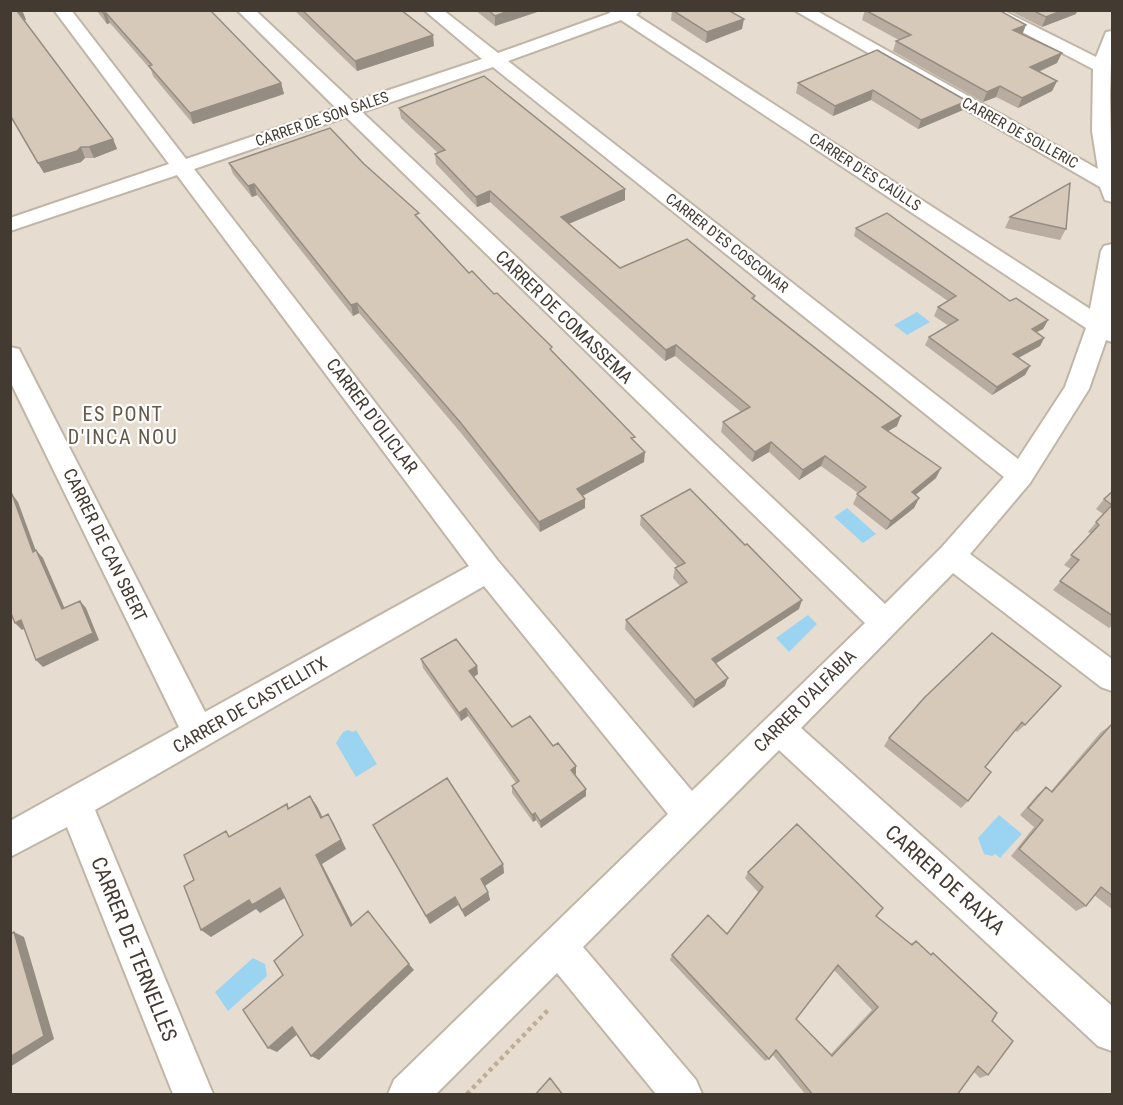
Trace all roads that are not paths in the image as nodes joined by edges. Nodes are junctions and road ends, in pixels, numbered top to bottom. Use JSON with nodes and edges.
{"nodes":[{"id":1,"x":62,"y":10,"type":"edge"},
{"id":2,"x":245,"y":10,"type":"edge"},
{"id":3,"x":432,"y":10,"type":"edge"},
{"id":4,"x":802,"y":10,"type":"edge"},
{"id":5,"x":988,"y":10,"type":"edge"},
{"id":6,"x":624,"y":12,"type":"edge"},
{"id":7,"x":1113,"y":36,"type":"edge"},
{"id":8,"x":496,"y":60,"type":"junction"},
{"id":9,"x":1107,"y":69,"type":"edge"},
{"id":10,"x":348,"y":111,"type":"junction"},
{"id":11,"x":182,"y":167,"type":"junction"},
{"id":12,"x":1112,"y":185,"type":"edge"},
{"id":13,"x":1113,"y":196,"type":"edge"},
{"id":14,"x":10,"y":225,"type":"edge"},
{"id":15,"x":1113,"y":251,"type":"edge"},
{"id":16,"x":1106,"y":330,"type":"edge"},
{"id":17,"x":10,"y":355,"type":"edge"},
{"id":18,"x":1020,"y":476,"type":"junction"},
{"id":19,"x":951,"y":556,"type":"junction"},
{"id":20,"x":488,"y":569,"type":"junction"},
{"id":21,"x":885,"y":623,"type":"junction"},
{"id":22,"x":1113,"y":677,"type":"edge"},
{"id":23,"x":778,"y":728,"type":"junction"},
{"id":24,"x":199,"y":734,"type":"junction"},
{"id":25,"x":75,"y":804,"type":"junction"},
{"id":26,"x":690,"y":815,"type":"junction"},
{"id":27,"x":10,"y":840,"type":"edge"},
{"id":28,"x":558,"y":946,"type":"junction"},
{"id":29,"x":1113,"y":1032,"type":"edge"},
{"id":30,"x":193,"y":1095,"type":"edge"},
{"id":31,"x":408,"y":1095,"type":"edge"},
{"id":32,"x":682,"y":1095,"type":"edge"}],
"edges":[{"from":1,"to":11,"type":"street","name":"CARRER D'OLICLAR"},
{"from":2,"to":10,"type":"street","name":"CARRER DE COMASSEMA"},
{"from":3,"to":8,"type":"street","name":"CARRER D'ES COSCONAR"},
{"from":4,"to":12,"type":"street","name":"CARRER DE SOLLERIC"},
{"from":5,"to":9,"type":"street"},
{"from":6,"to":8,"type":"street","name":"CARRER DE SON SALES"},
{"from":6,"to":16,"type":"street","name":"CARRER D'ES CAÜLLS"},
{"from":7,"to":9,"type":"street"},
{"from":8,"to":10,"type":"street","name":"CARRER DE SON SALES"},
{"from":8,"to":18,"type":"street","name":"CARRER D'ES COSCONAR"},
{"from":9,"to":12,"type":"street"},
{"from":10,"to":11,"type":"street","name":"CARRER DE SON SALES"},
{"from":10,"to":21,"type":"street","name":"CARRER DE COMASSEMA"},
{"from":11,"to":14,"type":"street","name":"CARRER DE SON SALES"},
{"from":11,"to":20,"type":"street","name":"CARRER D'OLICLAR"},
{"from":12,"to":13,"type":"street"},
{"from":15,"to":16,"type":"street","name":"CARRER D'ALFÀBIA"},
{"from":16,"to":18,"type":"street","name":"CARRER D'ALFÀBIA"},
{"from":17,"to":24,"type":"street","name":"CARRER DE CAN SBERT"},
{"from":18,"to":19,"type":"street","name":"CARRER D'ALFÀBIA"},
{"from":19,"to":21,"type":"street","name":"CARRER D'ALFÀBIA"},
{"from":19,"to":22,"type":"street"},
{"from":20,"to":24,"type":"street","name":"CARRER DE CASTELLITX"},
{"from":20,"to":26,"type":"street","name":"CARRER D'OLICLAR"},
{"from":21,"to":23,"type":"street","name":"CARRER D'ALFÀBIA"},
{"from":23,"to":26,"type":"street","name":"CARRER D'ALFÀBIA"},
{"from":23,"to":29,"type":"street","name":"CARRER DE RAIXA"},
{"from":24,"to":25,"type":"street","name":"CARRER DE CASTELLITX"},
{"from":25,"to":27,"type":"street","name":"CARRER DE CASTELLITX"},
{"from":25,"to":30,"type":"street","name":"CARRER DE TERNELLES"},
{"from":26,"to":28,"type":"street","name":"CARRER D'ALFÀBIA"},
{"from":28,"to":31,"type":"street","name":"CARRER D'ALFÀBIA"},
{"from":28,"to":32,"type":"street"}]}
